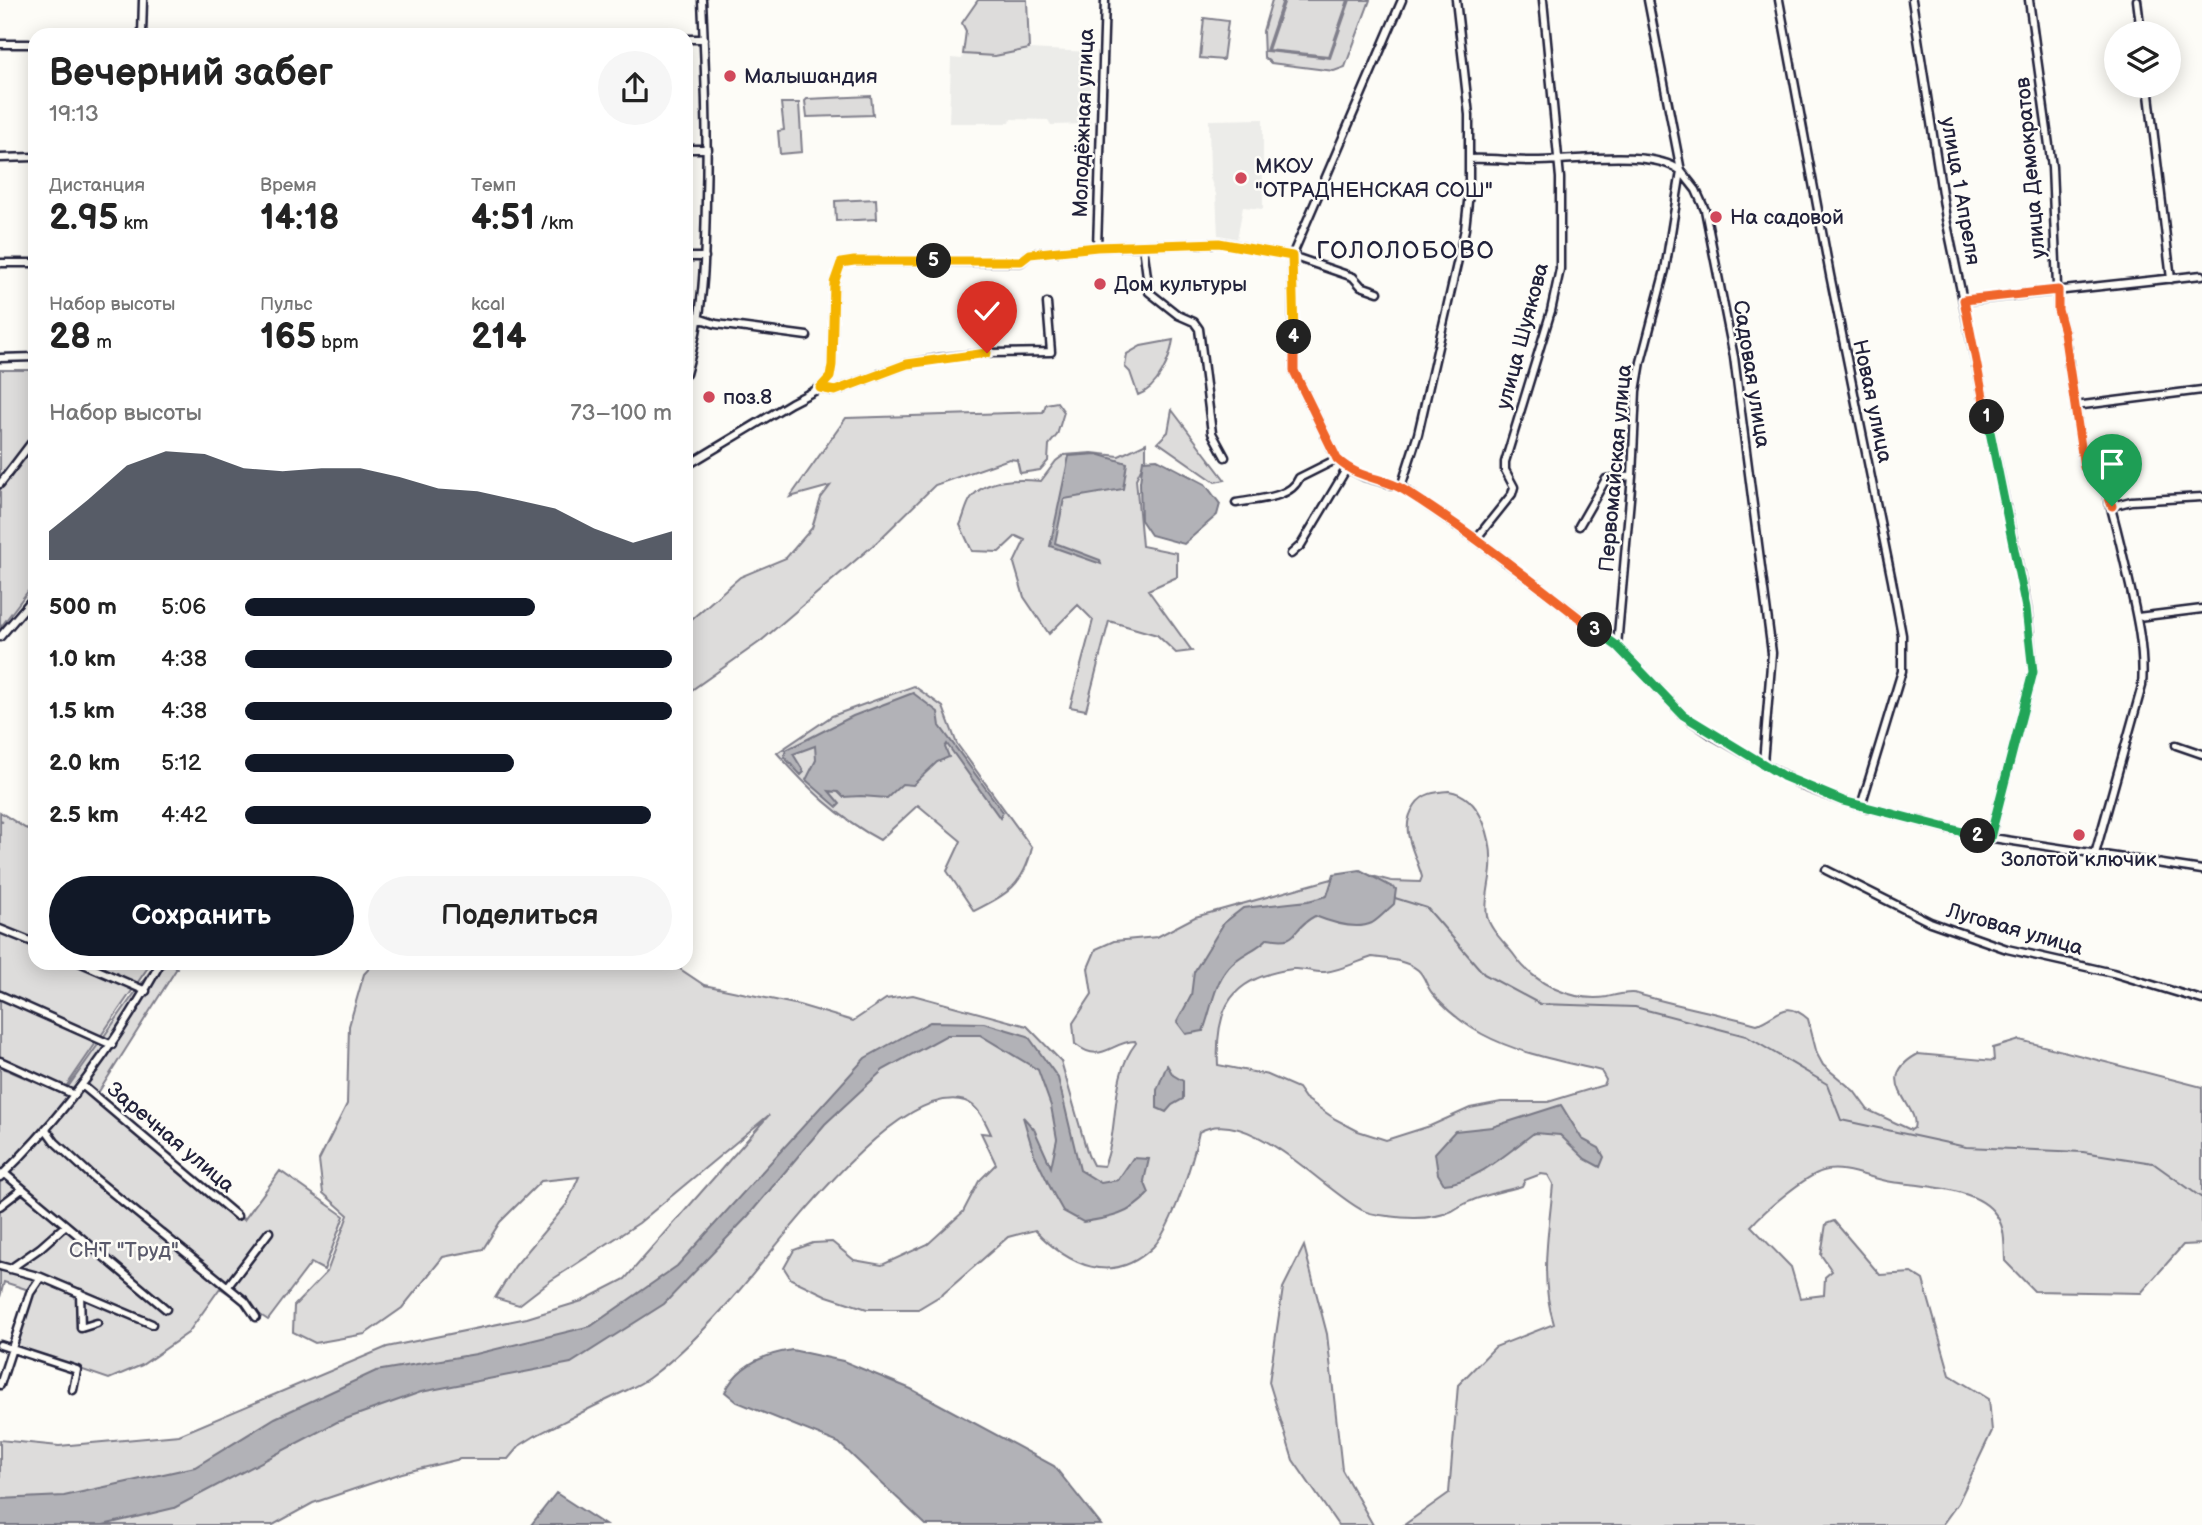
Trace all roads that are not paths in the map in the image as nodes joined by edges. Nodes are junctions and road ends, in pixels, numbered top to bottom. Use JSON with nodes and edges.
{"nodes":[{"id":1,"x":143,"y":0,"type":"edge"},
{"id":2,"x":702,"y":0,"type":"edge"},
{"id":3,"x":1105,"y":0,"type":"edge"},
{"id":4,"x":1402,"y":0,"type":"edge"},
{"id":5,"x":1456,"y":0,"type":"edge"},
{"id":6,"x":1543,"y":0,"type":"edge"},
{"id":7,"x":1648,"y":0,"type":"edge"},
{"id":8,"x":1779,"y":0,"type":"edge"},
{"id":9,"x":1912,"y":0,"type":"edge"},
{"id":10,"x":2029,"y":0,"type":"edge"},
{"id":11,"x":2137,"y":0,"type":"edge"},
{"id":12,"x":2140,"y":21,"type":"edge"},
{"id":13,"x":142,"y":28,"type":"edge"},
{"id":14,"x":693,"y":39,"type":"edge"},
{"id":15,"x":704,"y":39,"type":"junction"},
{"id":16,"x":0,"y":44,"type":"edge"},
{"id":17,"x":28,"y":44,"type":"edge"},
{"id":18,"x":2149,"y":98,"type":"edge"},
{"id":19,"x":693,"y":149,"type":"edge"},
{"id":20,"x":709,"y":149,"type":"junction"},
{"id":21,"x":28,"y":157,"type":"edge"},
{"id":22,"x":0,"y":158,"type":"edge"},
{"id":23,"x":1469,"y":159,"type":"junction"},
{"id":24,"x":1558,"y":159,"type":"junction"},
{"id":25,"x":1681,"y":171,"type":"junction"},
{"id":26,"x":1143,"y":246,"type":"junction"},
{"id":27,"x":1097,"y":247,"type":"junction"},
{"id":28,"x":1292,"y":256,"type":"junction"},
{"id":29,"x":693,"y":257,"type":"edge"},
{"id":30,"x":705,"y":257,"type":"junction"},
{"id":31,"x":0,"y":263,"type":"edge"},
{"id":32,"x":28,"y":263,"type":"edge"},
{"id":33,"x":2202,"y":275,"type":"edge"},
{"id":34,"x":2171,"y":279,"type":"junction"},
{"id":35,"x":2058,"y":290,"type":"junction"},
{"id":36,"x":1378,"y":292,"type":"dead end"},
{"id":37,"x":1964,"y":300,"type":"junction"},
{"id":38,"x":1047,"y":303,"type":"dead end"},
{"id":39,"x":701,"y":319,"type":"junction"},
{"id":40,"x":807,"y":336,"type":"dead end"},
{"id":41,"x":693,"y":343,"type":"edge"},
{"id":42,"x":28,"y":357,"type":"edge"},
{"id":43,"x":0,"y":358,"type":"edge"},
{"id":44,"x":820,"y":388,"type":"junction"},
{"id":45,"x":2202,"y":390,"type":"edge"},
{"id":46,"x":2075,"y":406,"type":"junction"},
{"id":47,"x":28,"y":447,"type":"edge"},
{"id":48,"x":1225,"y":457,"type":"dead end"},
{"id":49,"x":1337,"y":459,"type":"junction"},
{"id":50,"x":693,"y":462,"type":"edge"},
{"id":51,"x":1347,"y":468,"type":"junction"},
{"id":52,"x":1632,"y":476,"type":"junction"},
{"id":53,"x":0,"y":484,"type":"edge"},
{"id":54,"x":1401,"y":487,"type":"junction"},
{"id":55,"x":2202,"y":497,"type":"edge"},
{"id":56,"x":1236,"y":503,"type":"dead end"},
{"id":57,"x":2112,"y":506,"type":"junction"},
{"id":58,"x":1579,"y":526,"type":"dead end"},
{"id":59,"x":1476,"y":540,"type":"junction"},
{"id":60,"x":1291,"y":554,"type":"dead end"},
{"id":61,"x":28,"y":604,"type":"edge"},
{"id":62,"x":2202,"y":609,"type":"edge"},
{"id":63,"x":2138,"y":617,"type":"junction"},
{"id":64,"x":0,"y":636,"type":"edge"},
{"id":65,"x":1617,"y":646,"type":"junction"},
{"id":66,"x":2176,"y":745,"type":"dead end"},
{"id":67,"x":2202,"y":754,"type":"edge"},
{"id":68,"x":1763,"y":763,"type":"junction"},
{"id":69,"x":1861,"y":806,"type":"junction"},
{"id":70,"x":1990,"y":838,"type":"junction"},
{"id":71,"x":2095,"y":854,"type":"junction"},
{"id":72,"x":1826,"y":870,"type":"dead end"},
{"id":73,"x":2202,"y":870,"type":"edge"},
{"id":74,"x":0,"y":929,"type":"edge"},
{"id":75,"x":28,"y":940,"type":"edge"},
{"id":76,"x":97,"y":970,"type":"edge"},
{"id":77,"x":157,"y":970,"type":"edge"},
{"id":78,"x":146,"y":991,"type":"junction"},
{"id":79,"x":0,"y":995,"type":"edge"},
{"id":80,"x":2202,"y":1000,"type":"edge"},
{"id":81,"x":112,"y":1045,"type":"junction"},
{"id":82,"x":0,"y":1061,"type":"edge"},
{"id":83,"x":82,"y":1086,"type":"junction"},
{"id":84,"x":75,"y":1095,"type":"junction"},
{"id":85,"x":47,"y":1131,"type":"junction"},
{"id":86,"x":2,"y":1175,"type":"edge"},
{"id":87,"x":22,"y":1189,"type":"junction"},
{"id":88,"x":0,"y":1206,"type":"edge"},
{"id":89,"x":237,"y":1216,"type":"dead end"},
{"id":90,"x":66,"y":1225,"type":"junction"},
{"id":91,"x":269,"y":1232,"type":"dead end"},
{"id":92,"x":0,"y":1266,"type":"edge"},
{"id":93,"x":10,"y":1269,"type":"junction"},
{"id":94,"x":41,"y":1277,"type":"junction"},
{"id":95,"x":228,"y":1286,"type":"junction"},
{"id":96,"x":80,"y":1293,"type":"junction"},
{"id":97,"x":166,"y":1309,"type":"dead end"},
{"id":98,"x":256,"y":1317,"type":"dead end"},
{"id":99,"x":97,"y":1323,"type":"dead end"},
{"id":100,"x":152,"y":1324,"type":"dead end"},
{"id":101,"x":0,"y":1345,"type":"edge"},
{"id":102,"x":11,"y":1349,"type":"junction"},
{"id":103,"x":0,"y":1385,"type":"edge"},
{"id":104,"x":73,"y":1390,"type":"dead end"}],
"edges":[{"from":1,"to":13,"type":"street"},
{"from":2,"to":15,"type":"street"},
{"from":3,"to":27,"type":"street","name":"Молодёжная улица"},
{"from":4,"to":28,"type":"street"},
{"from":5,"to":23,"type":"street"},
{"from":6,"to":24,"type":"street","name":"улица Шуякова"},
{"from":7,"to":25,"type":"street","name":"Садовая улица"},
{"from":8,"to":69,"type":"street","name":"Новая улица"},
{"from":9,"to":37,"type":"street","name":"улица 1 Апреля"},
{"from":10,"to":35,"type":"street","name":"улица Демократов"},
{"from":11,"to":12,"type":"street"},
{"from":14,"to":15,"type":"street"},
{"from":15,"to":20,"type":"street"},
{"from":16,"to":17,"type":"street"},
{"from":18,"to":34,"type":"street"},
{"from":19,"to":20,"type":"street"},
{"from":20,"to":30,"type":"street"},
{"from":21,"to":22,"type":"street"},
{"from":23,"to":24,"type":"street"},
{"from":23,"to":54,"type":"street"},
{"from":24,"to":25,"type":"street"},
{"from":24,"to":59,"type":"street","name":"улица Шуякова"},
{"from":25,"to":52,"type":"street","name":"Первомайская улица"},
{"from":25,"to":68,"type":"street","name":"Садовая улица"},
{"from":26,"to":27,"type":"street"},
{"from":26,"to":28,"type":"street"},
{"from":26,"to":48,"type":"street"},
{"from":27,"to":44,"type":"street"},
{"from":28,"to":36,"type":"street"},
{"from":28,"to":49,"type":"street"},
{"from":29,"to":30,"type":"street"},
{"from":30,"to":39,"type":"street"},
{"from":31,"to":32,"type":"street"},
{"from":33,"to":34,"type":"street"},
{"from":34,"to":35,"type":"street"},
{"from":35,"to":37,"type":"street"},
{"from":35,"to":46,"type":"street","name":"улица Демократов"},
{"from":37,"to":70,"type":"street","name":"улица 1 Апреля"},
{"from":38,"to":44,"type":"street"},
{"from":39,"to":40,"type":"street"},
{"from":39,"to":41,"type":"street"},
{"from":42,"to":43,"type":"street"},
{"from":44,"to":50,"type":"street"},
{"from":45,"to":46,"type":"street"},
{"from":46,"to":57,"type":"street","name":"улица Демократов"},
{"from":47,"to":53,"type":"street"},
{"from":49,"to":51,"type":"street"},
{"from":49,"to":56,"type":"street"},
{"from":51,"to":54,"type":"street"},
{"from":51,"to":60,"type":"street"},
{"from":52,"to":58,"type":"street"},
{"from":52,"to":65,"type":"street","name":"Первомайская улица"},
{"from":54,"to":59,"type":"street"},
{"from":55,"to":57,"type":"street"},
{"from":57,"to":63,"type":"street","name":"улица Демократов"},
{"from":59,"to":65,"type":"street"},
{"from":61,"to":64,"type":"street"},
{"from":62,"to":63,"type":"street"},
{"from":63,"to":71,"type":"street","name":"улица Демократов"},
{"from":65,"to":68,"type":"street"},
{"from":66,"to":67,"type":"street"},
{"from":68,"to":69,"type":"street"},
{"from":69,"to":70,"type":"street"},
{"from":70,"to":71,"type":"street"},
{"from":71,"to":73,"type":"street"},
{"from":72,"to":80,"type":"street","name":"Луговая улица"},
{"from":74,"to":75,"type":"street"},
{"from":76,"to":78,"type":"street"},
{"from":77,"to":78,"type":"street"},
{"from":78,"to":81,"type":"street"},
{"from":79,"to":81,"type":"street"},
{"from":81,"to":83,"type":"street"},
{"from":82,"to":84,"type":"street"},
{"from":83,"to":84,"type":"street"},
{"from":83,"to":89,"type":"street","name":"Заречная улица"},
{"from":84,"to":85,"type":"street"},
{"from":85,"to":86,"type":"street"},
{"from":85,"to":95,"type":"street"},
{"from":86,"to":87,"type":"street"},
{"from":87,"to":88,"type":"street"},
{"from":87,"to":90,"type":"street"},
{"from":90,"to":93,"type":"street"},
{"from":90,"to":97,"type":"street"},
{"from":91,"to":95,"type":"street"},
{"from":92,"to":93,"type":"street"},
{"from":93,"to":94,"type":"street"},
{"from":94,"to":96,"type":"street"},
{"from":94,"to":102,"type":"street"},
{"from":95,"to":98,"type":"street"},
{"from":96,"to":99,"type":"street"},
{"from":96,"to":100,"type":"street"},
{"from":101,"to":102,"type":"street"},
{"from":102,"to":103,"type":"street"},
{"from":102,"to":104,"type":"street"}]}
